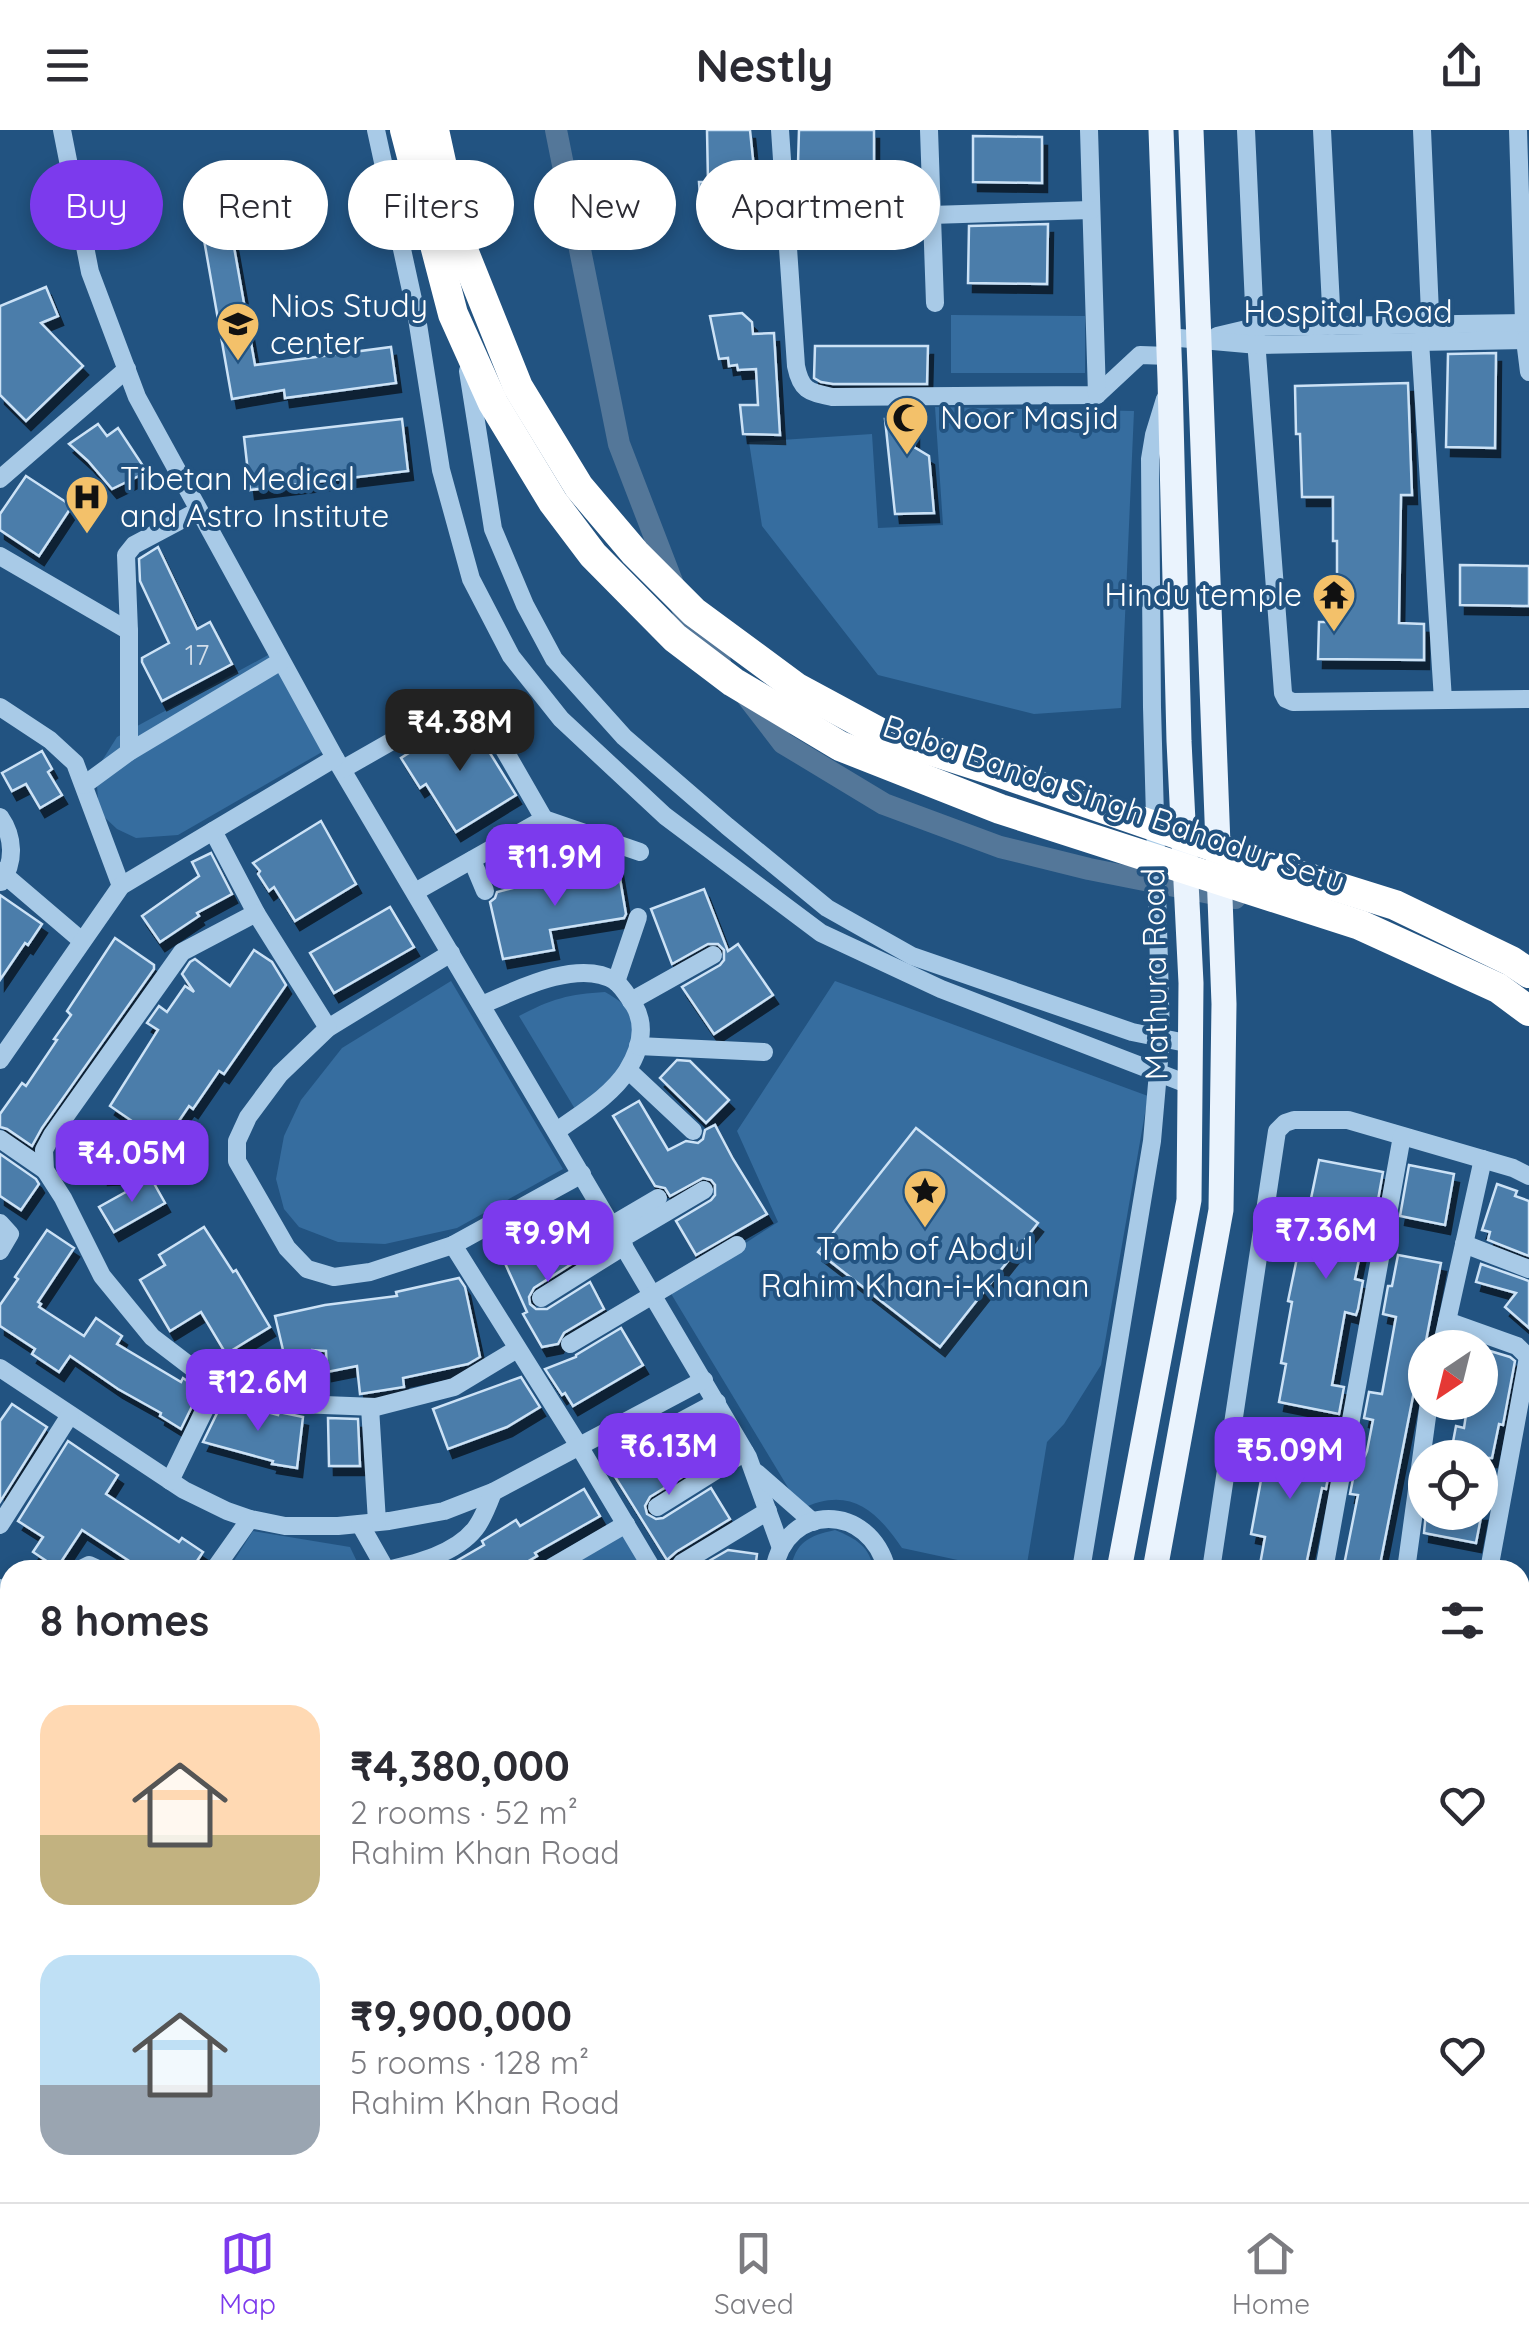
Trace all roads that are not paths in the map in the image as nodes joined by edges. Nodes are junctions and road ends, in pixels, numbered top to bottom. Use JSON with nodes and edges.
{"nodes":[{"id":1,"x":62,"y":130,"type":"edge"},
{"id":2,"x":376,"y":130,"type":"edge"},
{"id":3,"x":405,"y":130,"type":"edge"},
{"id":4,"x":423,"y":130,"type":"edge"},
{"id":5,"x":434,"y":130,"type":"edge"},
{"id":6,"x":780,"y":130,"type":"edge"},
{"id":7,"x":928,"y":130,"type":"edge"},
{"id":8,"x":1088,"y":130,"type":"edge"},
{"id":9,"x":1161,"y":130,"type":"edge"},
{"id":10,"x":1191,"y":130,"type":"edge"},
{"id":11,"x":1246,"y":130,"type":"edge"},
{"id":12,"x":1322,"y":130,"type":"edge"},
{"id":13,"x":1422,"y":130,"type":"edge"},
{"id":14,"x":1518,"y":130,"type":"edge"},
{"id":15,"x":929,"y":160,"type":"edge"},
{"id":16,"x":1091,"y":210,"type":"junction"},
{"id":17,"x":940,"y":216,"type":"edge"},
{"id":18,"x":933,"y":250,"type":"edge"},
{"id":19,"x":935,"y":303,"type":"dead end"},
{"id":20,"x":1332,"y":326,"type":"junction"},
{"id":21,"x":1527,"y":331,"type":"edge"},
{"id":22,"x":1257,"y":336,"type":"junction"},
{"id":23,"x":1428,"y":336,"type":"junction"},
{"id":24,"x":1198,"y":340,"type":"junction"},
{"id":25,"x":1169,"y":358,"type":"junction"},
{"id":26,"x":127,"y":370,"type":"junction"},
{"id":27,"x":1529,"y":372,"type":"edge"},
{"id":28,"x":1097,"y":395,"type":"junction"},
{"id":29,"x":0,"y":479,"type":"edge"},
{"id":30,"x":198,"y":511,"type":"junction"},
{"id":31,"x":0,"y":556,"type":"edge"},
{"id":32,"x":129,"y":631,"type":"junction"},
{"id":33,"x":281,"y":661,"type":"junction"},
{"id":34,"x":1529,"y":699,"type":"edge"},
{"id":35,"x":1443,"y":700,"type":"junction"},
{"id":36,"x":0,"y":708,"type":"edge"},
{"id":37,"x":128,"y":752,"type":"junction"},
{"id":38,"x":339,"y":764,"type":"junction"},
{"id":39,"x":84,"y":785,"type":"junction"},
{"id":40,"x":0,"y":817,"type":"edge"},
{"id":41,"x":544,"y":819,"type":"junction"},
{"id":42,"x":213,"y":831,"type":"junction"},
{"id":43,"x":640,"y":852,"type":"dead end"},
{"id":44,"x":472,"y":860,"type":"junction"},
{"id":45,"x":2,"y":876,"type":"edge"},
{"id":46,"x":121,"y":886,"type":"junction"},
{"id":47,"x":485,"y":891,"type":"dead end"},
{"id":48,"x":415,"y":892,"type":"junction"},
{"id":49,"x":256,"y":913,"type":"junction"},
{"id":50,"x":638,"y":917,"type":"dead end"},
{"id":51,"x":82,"y":941,"type":"junction"},
{"id":52,"x":451,"y":953,"type":"junction"},
{"id":53,"x":713,"y":955,"type":"dead end"},
{"id":54,"x":1529,"y":973,"type":"edge"},
{"id":55,"x":616,"y":982,"type":"junction"},
{"id":56,"x":631,"y":1002,"type":"junction"},
{"id":57,"x":482,"y":1006,"type":"junction"},
{"id":58,"x":1529,"y":1011,"type":"edge"},
{"id":59,"x":328,"y":1028,"type":"junction"},
{"id":60,"x":1161,"y":1038,"type":"junction"},
{"id":61,"x":1191,"y":1044,"type":"junction"},
{"id":62,"x":638,"y":1046,"type":"junction"},
{"id":63,"x":3,"y":1050,"type":"edge"},
{"id":64,"x":764,"y":1052,"type":"dead end"},
{"id":65,"x":1157,"y":1073,"type":"junction"},
{"id":66,"x":625,"y":1074,"type":"junction"},
{"id":67,"x":1190,"y":1086,"type":"junction"},
{"id":68,"x":686,"y":1130,"type":"dead end"},
{"id":69,"x":557,"y":1131,"type":"junction"},
{"id":70,"x":1402,"y":1136,"type":"junction"},
{"id":71,"x":0,"y":1139,"type":"edge"},
{"id":72,"x":1483,"y":1160,"type":"junction"},
{"id":73,"x":45,"y":1170,"type":"junction"},
{"id":74,"x":582,"y":1174,"type":"junction"},
{"id":75,"x":1529,"y":1176,"type":"edge"},
{"id":76,"x":704,"y":1190,"type":"dead end"},
{"id":77,"x":658,"y":1198,"type":"dead end"},
{"id":78,"x":0,"y":1223,"type":"edge"},
{"id":79,"x":619,"y":1237,"type":"junction"},
{"id":80,"x":737,"y":1244,"type":"dead end"},
{"id":81,"x":1464,"y":1244,"type":"junction"},
{"id":82,"x":453,"y":1245,"type":"junction"},
{"id":83,"x":0,"y":1251,"type":"edge"},
{"id":84,"x":1529,"y":1269,"type":"edge"},
{"id":85,"x":653,"y":1294,"type":"junction"},
{"id":86,"x":541,"y":1298,"type":"dead end"},
{"id":87,"x":1447,"y":1321,"type":"junction"},
{"id":88,"x":1445,"y":1330,"type":"edge"},
{"id":89,"x":570,"y":1344,"type":"dead end"},
{"id":90,"x":517,"y":1349,"type":"junction"},
{"id":91,"x":1529,"y":1357,"type":"edge"},
{"id":92,"x":0,"y":1368,"type":"edge"},
{"id":93,"x":704,"y":1380,"type":"junction"},
{"id":94,"x":218,"y":1382,"type":"junction"},
{"id":95,"x":717,"y":1402,"type":"junction"},
{"id":96,"x":370,"y":1407,"type":"junction"},
{"id":97,"x":70,"y":1415,"type":"junction"},
{"id":98,"x":1427,"y":1420,"type":"edge"},
{"id":99,"x":626,"y":1421,"type":"junction"},
{"id":100,"x":580,"y":1446,"type":"junction"},
{"id":101,"x":749,"y":1461,"type":"junction"},
{"id":102,"x":170,"y":1482,"type":"junction"},
{"id":103,"x":493,"y":1492,"type":"junction"},
{"id":104,"x":656,"y":1507,"type":"dead end"},
{"id":105,"x":768,"y":1511,"type":"junction"},
{"id":106,"x":250,"y":1519,"type":"junction"},
{"id":107,"x":813,"y":1522,"type":"junction"},
{"id":108,"x":369,"y":1523,"type":"junction"},
{"id":109,"x":626,"y":1524,"type":"junction"},
{"id":110,"x":0,"y":1526,"type":"edge"},
{"id":111,"x":780,"y":1548,"type":"junction"},
{"id":112,"x":221,"y":1560,"type":"edge"},
{"id":113,"x":383,"y":1560,"type":"edge"},
{"id":114,"x":428,"y":1560,"type":"edge"},
{"id":115,"x":564,"y":1560,"type":"edge"},
{"id":116,"x":647,"y":1560,"type":"edge"},
{"id":117,"x":688,"y":1560,"type":"edge"},
{"id":118,"x":777,"y":1560,"type":"edge"},
{"id":119,"x":885,"y":1560,"type":"edge"},
{"id":120,"x":1083,"y":1560,"type":"edge"},
{"id":121,"x":1121,"y":1560,"type":"edge"},
{"id":122,"x":1156,"y":1560,"type":"edge"},
{"id":123,"x":1213,"y":1560,"type":"edge"},
{"id":124,"x":1326,"y":1560,"type":"edge"},
{"id":125,"x":1407,"y":1560,"type":"edge"},
{"id":126,"x":1490,"y":1560,"type":"edge"}],
"edges":[{"from":1,"to":26,"type":"street"},
{"from":2,"to":65,"type":"street"},
{"from":3,"to":58,"type":"highway","name":"Baba Banda Singh Bahadur Setu","bridge":true},
{"from":4,"to":60,"type":"street"},
{"from":5,"to":54,"type":"highway","name":"Baba Banda Singh Bahadur Setu","bridge":true},
{"from":6,"to":28,"type":"street"},
{"from":7,"to":15,"type":"street"},
{"from":8,"to":16,"type":"street"},
{"from":9,"to":25,"type":"main road","name":"Mathura Road"},
{"from":10,"to":24,"type":"main road","name":"Mathura Road"},
{"from":11,"to":22,"type":"street"},
{"from":12,"to":20,"type":"street"},
{"from":13,"to":23,"type":"street"},
{"from":14,"to":21,"type":"street"},
{"from":16,"to":17,"type":"street"},
{"from":16,"to":28,"type":"street"},
{"from":18,"to":19,"type":"street"},
{"from":20,"to":22,"type":"street"},
{"from":20,"to":23,"type":"street"},
{"from":21,"to":23,"type":"street","name":"Hospital Road"},
{"from":21,"to":27,"type":"street"},
{"from":22,"to":23,"type":"street","name":"Hospital Road"},
{"from":22,"to":24,"type":"street","name":"Hospital Road"},
{"from":22,"to":35,"type":"street"},
{"from":23,"to":35,"type":"street"},
{"from":24,"to":25,"type":"street","name":"Hospital Road"},
{"from":24,"to":122,"type":"main road","name":"Mathura Road","bridge":true},
{"from":25,"to":28,"type":"street","name":"Hospital Road"},
{"from":25,"to":60,"type":"street","bridge":true},
{"from":25,"to":61,"type":"main road","name":"Mathura Road","bridge":true},
{"from":26,"to":29,"type":"street"},
{"from":26,"to":30,"type":"street"},
{"from":30,"to":32,"type":"street"},
{"from":30,"to":33,"type":"street"},
{"from":31,"to":32,"type":"street"},
{"from":32,"to":37,"type":"street"},
{"from":33,"to":37,"type":"street"},
{"from":33,"to":38,"type":"street"},
{"from":34,"to":35,"type":"street"},
{"from":36,"to":39,"type":"street"},
{"from":37,"to":39,"type":"street"},
{"from":38,"to":41,"type":"street"},
{"from":38,"to":42,"type":"street"},
{"from":38,"to":48,"type":"street"},
{"from":39,"to":46,"type":"street"},
{"from":40,"to":45,"type":"street"},
{"from":41,"to":43,"type":"street"},
{"from":41,"to":44,"type":"street"},
{"from":42,"to":46,"type":"street"},
{"from":42,"to":49,"type":"street"},
{"from":44,"to":47,"type":"street"},
{"from":44,"to":48,"type":"street"},
{"from":45,"to":51,"type":"street"},
{"from":46,"to":51,"type":"street"},
{"from":48,"to":52,"type":"street"},
{"from":49,"to":59,"type":"street"},
{"from":49,"to":73,"type":"street"},
{"from":50,"to":55,"type":"street"},
{"from":51,"to":63,"type":"street"},
{"from":52,"to":57,"type":"street"},
{"from":52,"to":59,"type":"street"},
{"from":53,"to":56,"type":"street"},
{"from":55,"to":56,"type":"street"},
{"from":55,"to":57,"type":"street"},
{"from":56,"to":62,"type":"street"},
{"from":57,"to":69,"type":"street"},
{"from":59,"to":82,"type":"street"},
{"from":60,"to":61,"type":"street"},
{"from":60,"to":65,"type":"street"},
{"from":61,"to":67,"type":"main road","name":"Mathura Road"},
{"from":62,"to":64,"type":"street"},
{"from":62,"to":66,"type":"street"},
{"from":65,"to":67,"type":"street"},
{"from":65,"to":120,"type":"street"},
{"from":66,"to":68,"type":"street"},
{"from":66,"to":69,"type":"street"},
{"from":67,"to":121,"type":"main road","name":"Mathura Road"},
{"from":69,"to":74,"type":"street"},
{"from":70,"to":72,"type":"street"},
{"from":70,"to":123,"type":"street"},
{"from":70,"to":124,"type":"street"},
{"from":71,"to":73,"type":"street"},
{"from":72,"to":75,"type":"street"},
{"from":72,"to":81,"type":"street"},
{"from":73,"to":94,"type":"street"},
{"from":74,"to":79,"type":"street"},
{"from":74,"to":82,"type":"street"},
{"from":76,"to":79,"type":"street"},
{"from":77,"to":79,"type":"street"},
{"from":78,"to":83,"type":"street"},
{"from":79,"to":85,"type":"street"},
{"from":79,"to":86,"type":"street"},
{"from":80,"to":85,"type":"street"},
{"from":81,"to":84,"type":"street"},
{"from":81,"to":87,"type":"street"},
{"from":82,"to":90,"type":"street"},
{"from":85,"to":89,"type":"street"},
{"from":85,"to":93,"type":"street"},
{"from":87,"to":88,"type":"street"},
{"from":87,"to":91,"type":"street"},
{"from":90,"to":96,"type":"street"},
{"from":90,"to":100,"type":"street"},
{"from":91,"to":126,"type":"street"},
{"from":92,"to":97,"type":"street"},
{"from":93,"to":95,"type":"street"},
{"from":93,"to":99,"type":"street"},
{"from":94,"to":96,"type":"street"},
{"from":94,"to":102,"type":"street"},
{"from":95,"to":99,"type":"street"},
{"from":95,"to":101,"type":"street"},
{"from":96,"to":108,"type":"street"},
{"from":97,"to":102,"type":"street"},
{"from":97,"to":110,"type":"street"},
{"from":98,"to":125,"type":"street"},
{"from":99,"to":100,"type":"street"},
{"from":100,"to":103,"type":"street"},
{"from":100,"to":109,"type":"street"},
{"from":101,"to":104,"type":"street"},
{"from":101,"to":105,"type":"street"},
{"from":101,"to":107,"type":"street"},
{"from":102,"to":106,"type":"street"},
{"from":103,"to":108,"type":"street"},
{"from":103,"to":114,"type":"street"},
{"from":105,"to":111,"type":"street"},
{"from":105,"to":117,"type":"street"},
{"from":106,"to":108,"type":"street"},
{"from":106,"to":112,"type":"street"},
{"from":107,"to":111,"type":"street"},
{"from":107,"to":119,"type":"street"},
{"from":108,"to":113,"type":"street"},
{"from":109,"to":115,"type":"street"},
{"from":109,"to":116,"type":"street"},
{"from":111,"to":118,"type":"street"}]}
